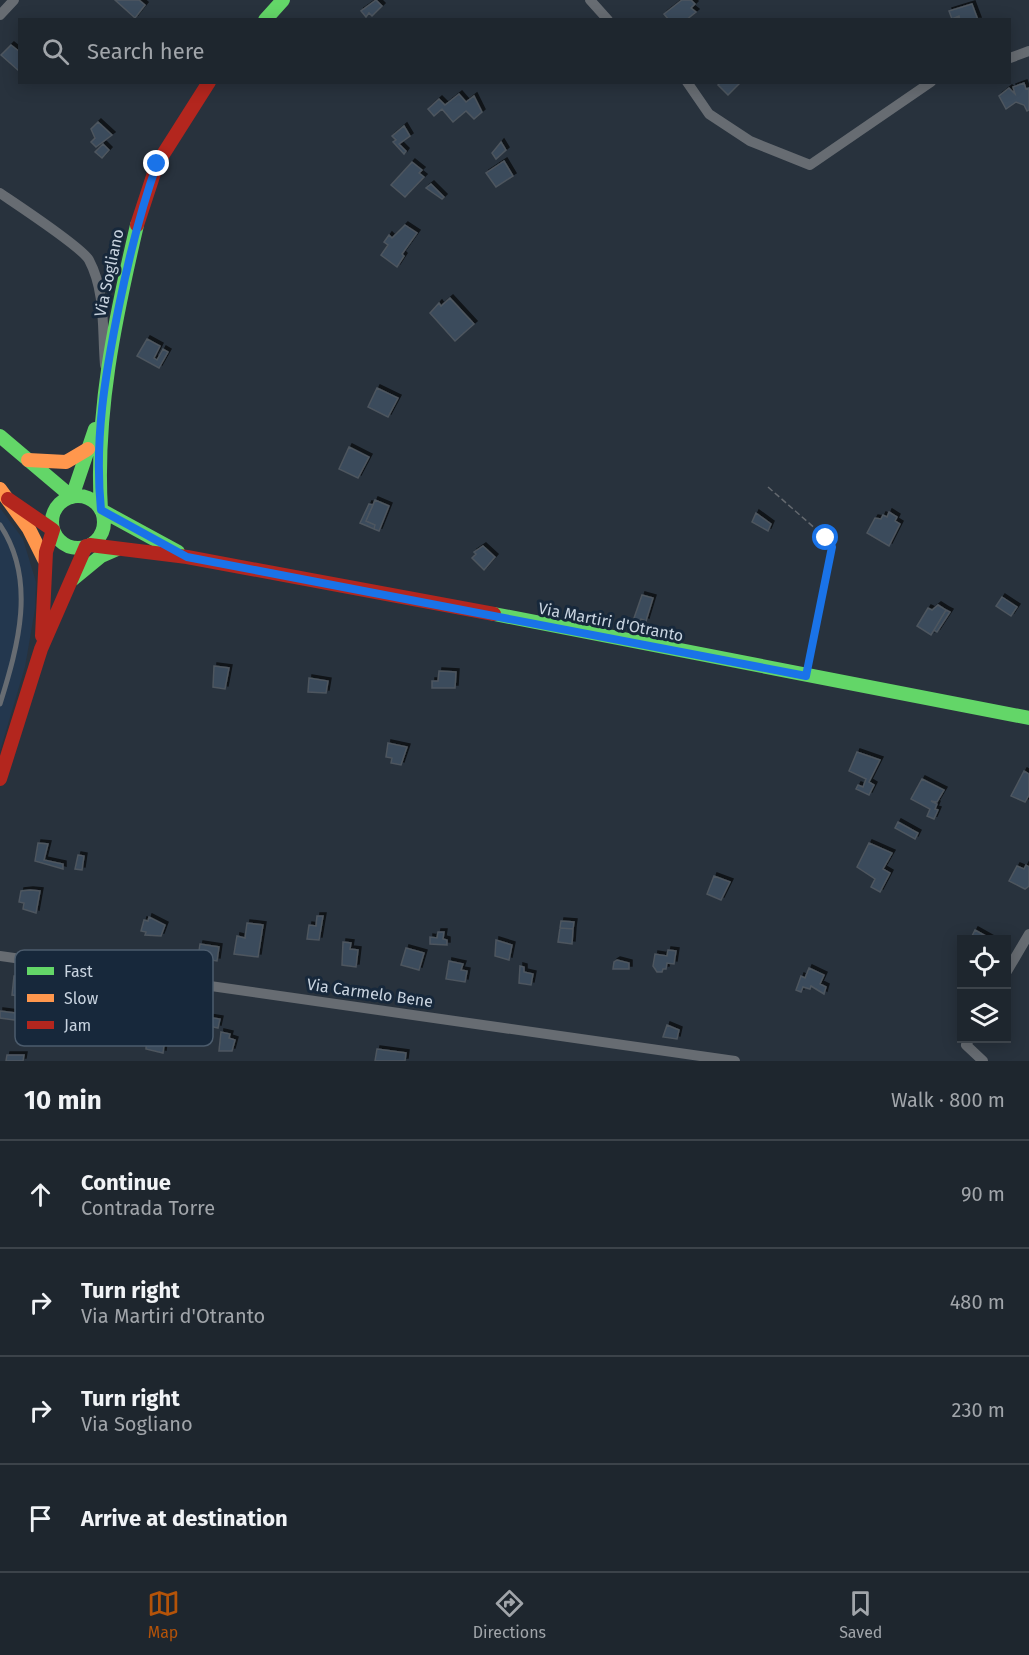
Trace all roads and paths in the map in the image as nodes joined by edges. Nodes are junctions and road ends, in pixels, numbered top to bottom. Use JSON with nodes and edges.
{"nodes":[{"id":1,"x":14,"y":0,"type":"edge"},
{"id":2,"x":283,"y":0,"type":"edge"},
{"id":3,"x":590,"y":0,"type":"edge"},
{"id":4,"x":0,"y":15,"type":"edge"},
{"id":5,"x":267,"y":18,"type":"edge"},
{"id":6,"x":606,"y":18,"type":"edge"},
{"id":7,"x":1029,"y":51,"type":"edge"},
{"id":8,"x":1011,"y":58,"type":"edge"},
{"id":9,"x":207,"y":84,"type":"edge"},
{"id":10,"x":688,"y":84,"type":"edge"},
{"id":11,"x":928,"y":84,"type":"edge"},
{"id":12,"x":0,"y":193,"type":"edge"},
{"id":13,"x":105,"y":372,"type":"junction"},
{"id":14,"x":99,"y":416,"type":"junction"},
{"id":15,"x":2,"y":437,"type":"edge"},
{"id":16,"x":88,"y":449,"type":"junction"},
{"id":17,"x":28,"y":460,"type":"junction"},
{"id":18,"x":768,"y":487,"type":"dead end"},
{"id":19,"x":4,"y":494,"type":"edge"},
{"id":20,"x":72,"y":497,"type":"junction"},
{"id":21,"x":101,"y":510,"type":"junction"},
{"id":22,"x":0,"y":525,"type":"edge"},
{"id":23,"x":53,"y":530,"type":"junction"},
{"id":24,"x":88,"y":545,"type":"junction"},
{"id":25,"x":118,"y":549,"type":"junction"},
{"id":26,"x":187,"y":557,"type":"junction"},
{"id":27,"x":44,"y":559,"type":"junction"},
{"id":28,"x":69,"y":582,"type":"junction"},
{"id":29,"x":41,"y":649,"type":"junction"},
{"id":30,"x":806,"y":676,"type":"junction"},
{"id":31,"x":0,"y":704,"type":"edge"},
{"id":32,"x":1029,"y":718,"type":"edge"},
{"id":33,"x":0,"y":778,"type":"edge"},
{"id":34,"x":1029,"y":934,"type":"edge"},
{"id":35,"x":0,"y":956,"type":"edge"},
{"id":36,"x":15,"y":958,"type":"edge"},
{"id":37,"x":1011,"y":965,"type":"edge"},
{"id":38,"x":213,"y":986,"type":"edge"},
{"id":39,"x":968,"y":1043,"type":"edge"},
{"id":40,"x":735,"y":1061,"type":"edge"},
{"id":41,"x":983,"y":1061,"type":"edge"}],
"edges":[{"from":1,"to":4,"type":"street"},
{"from":2,"to":5,"type":"main road"},
{"from":3,"to":6,"type":"street"},
{"from":7,"to":8,"type":"street"},
{"from":9,"to":13,"type":"main road","name":"Via Sogliano"},
{"from":10,"to":11,"type":"street"},
{"from":12,"to":13,"type":"street"},
{"from":13,"to":14,"type":"main road","name":"Via Sogliano"},
{"from":14,"to":16,"type":"main road","name":"Via Sogliano"},
{"from":14,"to":21,"type":"main road","name":"Via Sogliano"},
{"from":15,"to":17,"type":"main road"},
{"from":16,"to":17,"type":"main road"},
{"from":16,"to":20,"type":"main road","name":"Via Sogliano"},
{"from":17,"to":20,"type":"main road"},
{"from":18,"to":30,"type":"path"},
{"from":19,"to":23,"type":"main road"},
{"from":19,"to":27,"type":"main road"},
{"from":20,"to":21,"type":"main road"},
{"from":20,"to":23,"type":"main road","name":"Via Sogliano"},
{"from":21,"to":24,"type":"main road","name":"Via Sogliano"},
{"from":21,"to":26,"type":"main road","name":"Via Martiri d'Otranto"},
{"from":22,"to":31,"type":"lane"},
{"from":23,"to":24,"type":"main road"},
{"from":23,"to":27,"type":"main road","name":"Via Sogliano"},
{"from":24,"to":25,"type":"main road","name":"Via Martiri d'Otranto"},
{"from":24,"to":28,"type":"main road","name":"Via Sogliano"},
{"from":25,"to":26,"type":"main road","name":"Via Martiri d'Otranto"},
{"from":25,"to":28,"type":"main road","name":"Via Sogliano"},
{"from":26,"to":30,"type":"main road","name":"Via Martiri d'Otranto"},
{"from":27,"to":29,"type":"main road","name":"Via Sogliano"},
{"from":28,"to":29,"type":"main road","name":"Via Sogliano"},
{"from":29,"to":33,"type":"main road","name":"Via Sogliano"},
{"from":30,"to":32,"type":"main road","name":"Via Martiri d'Otranto"},
{"from":34,"to":37,"type":"street"},
{"from":35,"to":36,"type":"street","name":"Via Carmelo Bene"},
{"from":38,"to":40,"type":"street","name":"Via Carmelo Bene"},
{"from":39,"to":41,"type":"street"}]}
